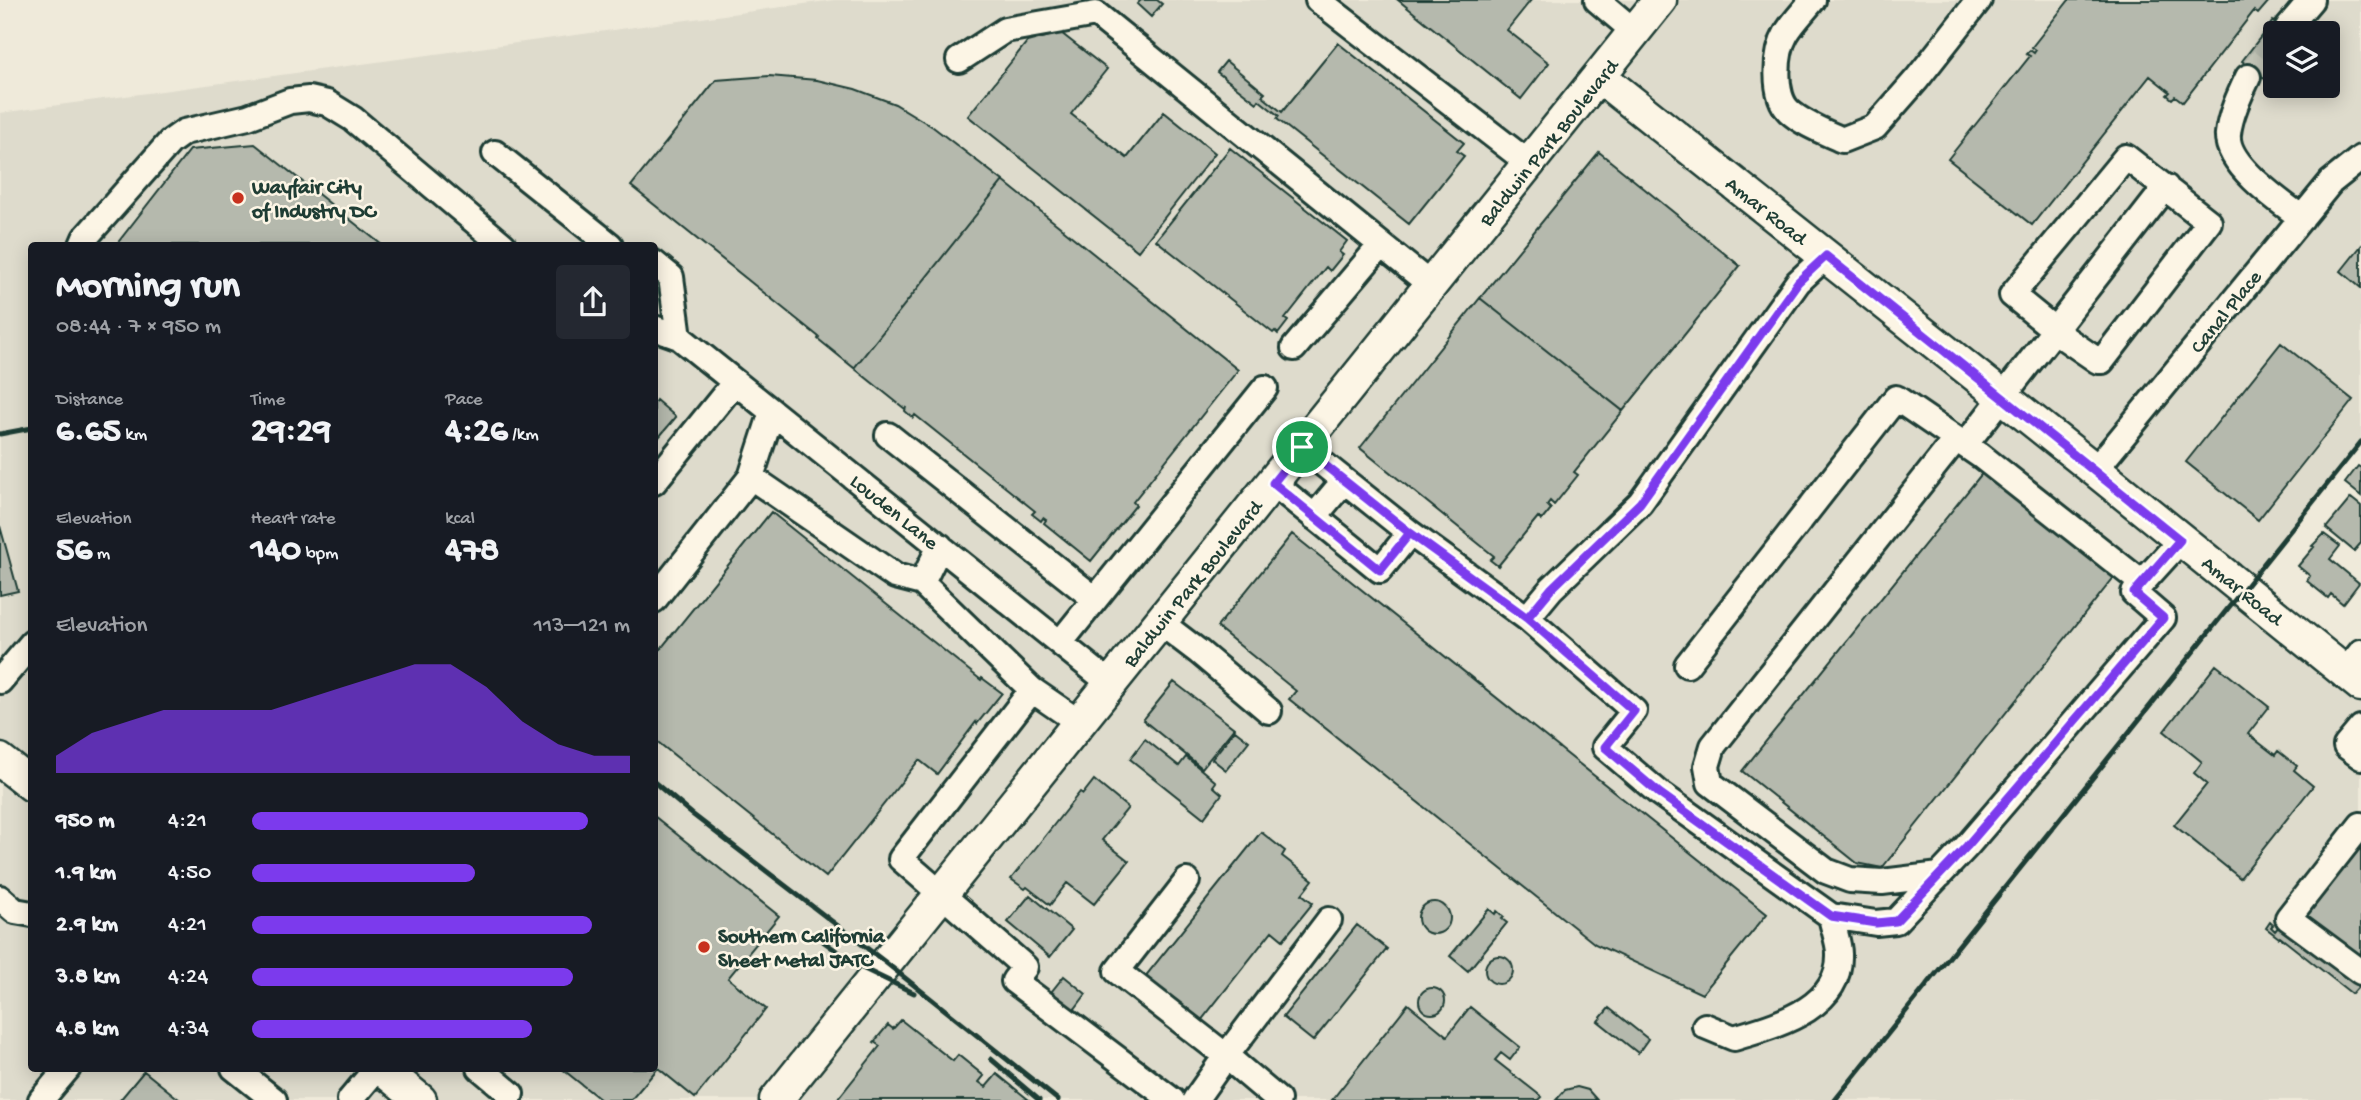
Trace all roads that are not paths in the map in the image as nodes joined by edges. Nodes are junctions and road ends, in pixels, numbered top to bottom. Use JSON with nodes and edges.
{"nodes":[{"id":1,"x":1318,"y":0,"type":"edge"},
{"id":2,"x":1597,"y":0,"type":"edge"},
{"id":3,"x":1660,"y":0,"type":"edge"},
{"id":4,"x":1812,"y":0,"type":"edge"},
{"id":5,"x":1979,"y":0,"type":"edge"},
{"id":6,"x":2311,"y":0,"type":"edge"},
{"id":7,"x":2293,"y":21,"type":"edge"},
{"id":8,"x":1635,"y":32,"type":"junction"},
{"id":9,"x":959,"y":60,"type":"dead end"},
{"id":10,"x":1600,"y":77,"type":"junction"},
{"id":11,"x":2248,"y":77,"type":"tunnel mouth"},
{"id":12,"x":495,"y":153,"type":"dead end"},
{"id":13,"x":2361,"y":158,"type":"edge"},
{"id":14,"x":1530,"y":164,"type":"junction"},
{"id":15,"x":2166,"y":187,"type":"junction"},
{"id":16,"x":2302,"y":218,"type":"junction"},
{"id":17,"x":83,"y":242,"type":"edge"},
{"id":18,"x":499,"y":242,"type":"edge"},
{"id":19,"x":606,"y":242,"type":"edge"},
{"id":20,"x":1381,"y":245,"type":"junction"},
{"id":21,"x":1826,"y":256,"type":"junction"},
{"id":22,"x":658,"y":266,"type":"edge"},
{"id":23,"x":1432,"y":286,"type":"junction"},
{"id":24,"x":658,"y":329,"type":"edge"},
{"id":25,"x":2055,"y":330,"type":"junction"},
{"id":26,"x":679,"y":337,"type":"junction"},
{"id":27,"x":1294,"y":348,"type":"dead end"},
{"id":28,"x":735,"y":382,"type":"junction"},
{"id":29,"x":1265,"y":388,"type":"dead end"},
{"id":30,"x":2004,"y":398,"type":"junction"},
{"id":31,"x":772,"y":412,"type":"junction"},
{"id":32,"x":888,"y":435,"type":"dead end"},
{"id":33,"x":1961,"y":442,"type":"junction"},
{"id":34,"x":1302,"y":447,"type":"junction"},
{"id":35,"x":2095,"y":470,"type":"junction"},
{"id":36,"x":658,"y":477,"type":"edge"},
{"id":37,"x":751,"y":477,"type":"junction"},
{"id":38,"x":1343,"y":481,"type":"junction"},
{"id":39,"x":1273,"y":483,"type":"junction"},
{"id":40,"x":1314,"y":517,"type":"junction"},
{"id":41,"x":1410,"y":533,"type":"junction"},
{"id":42,"x":2180,"y":540,"type":"junction"},
{"id":43,"x":940,"y":546,"type":"junction"},
{"id":44,"x":922,"y":583,"type":"junction"},
{"id":45,"x":2142,"y":583,"type":"junction"},
{"id":46,"x":658,"y":595,"type":"edge"},
{"id":47,"x":1095,"y":599,"type":"junction"},
{"id":48,"x":1527,"y":618,"type":"junction"},
{"id":49,"x":1160,"y":623,"type":"junction"},
{"id":50,"x":1060,"y":643,"type":"junction"},
{"id":51,"x":28,"y":648,"type":"edge"},
{"id":52,"x":1686,"y":666,"type":"dead end"},
{"id":53,"x":2356,"y":670,"type":"edge"},
{"id":54,"x":0,"y":681,"type":"edge"},
{"id":55,"x":1111,"y":684,"type":"junction"},
{"id":56,"x":1032,"y":690,"type":"junction"},
{"id":57,"x":1269,"y":711,"type":"dead end"},
{"id":58,"x":1080,"y":723,"type":"junction"},
{"id":59,"x":2361,"y":728,"type":"edge"},
{"id":60,"x":2361,"y":757,"type":"edge"},
{"id":61,"x":0,"y":760,"type":"edge"},
{"id":62,"x":28,"y":782,"type":"edge"},
{"id":63,"x":2361,"y":825,"type":"edge"},
{"id":64,"x":1940,"y":875,"type":"junction"},
{"id":65,"x":1186,"y":881,"type":"dead end"},
{"id":66,"x":940,"y":895,"type":"junction"},
{"id":67,"x":0,"y":898,"type":"edge"},
{"id":68,"x":28,"y":913,"type":"edge"},
{"id":69,"x":1831,"y":916,"type":"junction"},
{"id":70,"x":1329,"y":920,"type":"dead end"},
{"id":71,"x":2361,"y":972,"type":"edge"},
{"id":72,"x":1705,"y":1026,"type":"dead end"},
{"id":73,"x":1226,"y":1056,"type":"junction"},
{"id":74,"x":65,"y":1072,"type":"edge"},
{"id":75,"x":239,"y":1072,"type":"edge"},
{"id":76,"x":375,"y":1072,"type":"edge"},
{"id":77,"x":384,"y":1072,"type":"edge"},
{"id":78,"x":484,"y":1072,"type":"edge"},
{"id":79,"x":512,"y":1098,"type":"edge"},
{"id":80,"x":41,"y":1100,"type":"edge"},
{"id":81,"x":274,"y":1100,"type":"edge"},
{"id":82,"x":350,"y":1100,"type":"edge"},
{"id":83,"x":420,"y":1100,"type":"edge"},
{"id":84,"x":776,"y":1100,"type":"edge"},
{"id":85,"x":1172,"y":1100,"type":"edge"},
{"id":86,"x":1195,"y":1100,"type":"edge"},
{"id":87,"x":1278,"y":1100,"type":"edge"}],
"edges":[{"from":1,"to":14,"type":"street"},
{"from":2,"to":8,"type":"street"},
{"from":3,"to":8,"type":"main road","name":"Baldwin Park Boulevard"},
{"from":4,"to":5,"type":"street"},
{"from":6,"to":7,"type":"street"},
{"from":8,"to":10,"type":"main road","name":"Baldwin Park Boulevard"},
{"from":9,"to":20,"type":"street"},
{"from":10,"to":14,"type":"main road","name":"Baldwin Park Boulevard"},
{"from":10,"to":21,"type":"main road","name":"Amar Road"},
{"from":11,"to":16,"type":"street"},
{"from":12,"to":19,"type":"street"},
{"from":13,"to":16,"type":"street","name":"Canal Place"},
{"from":14,"to":23,"type":"main road","name":"Baldwin Park Boulevard"},
{"from":15,"to":25,"type":"street"},
{"from":15,"to":25,"type":"street"},
{"from":15,"to":25,"type":"street"},
{"from":16,"to":35,"type":"street","name":"Canal Place"},
{"from":17,"to":18,"type":"street"},
{"from":20,"to":23,"type":"street"},
{"from":20,"to":27,"type":"street"},
{"from":21,"to":30,"type":"main road","name":"Amar Road"},
{"from":21,"to":48,"type":"street"},
{"from":22,"to":26,"type":"street"},
{"from":23,"to":34,"type":"main road","name":"Baldwin Park Boulevard"},
{"from":24,"to":26,"type":"street","name":"Louden Lane"},
{"from":25,"to":30,"type":"street"},
{"from":26,"to":28,"type":"street","name":"Louden Lane"},
{"from":28,"to":31,"type":"street","name":"Louden Lane"},
{"from":28,"to":36,"type":"street"},
{"from":29,"to":47,"type":"street"},
{"from":30,"to":33,"type":"street"},
{"from":30,"to":35,"type":"main road","name":"Amar Road"},
{"from":31,"to":37,"type":"street"},
{"from":31,"to":43,"type":"street","name":"Louden Lane"},
{"from":32,"to":47,"type":"street"},
{"from":33,"to":45,"type":"street"},
{"from":33,"to":52,"type":"street"},
{"from":33,"to":64,"type":"street"},
{"from":34,"to":38,"type":"street"},
{"from":34,"to":39,"type":"main road","name":"Baldwin Park Boulevard"},
{"from":35,"to":42,"type":"main road","name":"Amar Road"},
{"from":37,"to":44,"type":"street"},
{"from":37,"to":46,"type":"street"},
{"from":38,"to":40,"type":"street"},
{"from":38,"to":41,"type":"street"},
{"from":39,"to":40,"type":"street"},
{"from":39,"to":49,"type":"main road","name":"Baldwin Park Boulevard"},
{"from":40,"to":41,"type":"street"},
{"from":41,"to":48,"type":"street"},
{"from":42,"to":45,"type":"street"},
{"from":42,"to":53,"type":"main road","name":"Amar Road"},
{"from":43,"to":44,"type":"street"},
{"from":43,"to":50,"type":"street","name":"Louden Lane"},
{"from":44,"to":56,"type":"street"},
{"from":45,"to":64,"type":"street"},
{"from":47,"to":50,"type":"street"},
{"from":48,"to":69,"type":"street"},
{"from":49,"to":55,"type":"main road","name":"Baldwin Park Boulevard"},
{"from":49,"to":57,"type":"street"},
{"from":50,"to":55,"type":"street","name":"Louden Lane"},
{"from":51,"to":54,"type":"street"},
{"from":55,"to":58,"type":"main road","name":"Baldwin Park Boulevard"},
{"from":56,"to":58,"type":"street"},
{"from":56,"to":66,"type":"street"},
{"from":58,"to":66,"type":"main road","name":"Baldwin Park Boulevard"},
{"from":59,"to":60,"type":"street"},
{"from":61,"to":62,"type":"main road"},
{"from":63,"to":71,"type":"street"},
{"from":64,"to":69,"type":"street"},
{"from":65,"to":73,"type":"street"},
{"from":66,"to":84,"type":"main road","name":"Baldwin Park Boulevard"},
{"from":66,"to":85,"type":"street"},
{"from":67,"to":68,"type":"street"},
{"from":69,"to":72,"type":"street"},
{"from":70,"to":73,"type":"street"},
{"from":73,"to":86,"type":"street"},
{"from":73,"to":87,"type":"street"},
{"from":74,"to":80,"type":"street"},
{"from":75,"to":81,"type":"street"},
{"from":76,"to":82,"type":"street"},
{"from":77,"to":83,"type":"main road"},
{"from":78,"to":79,"type":"street"}]}
